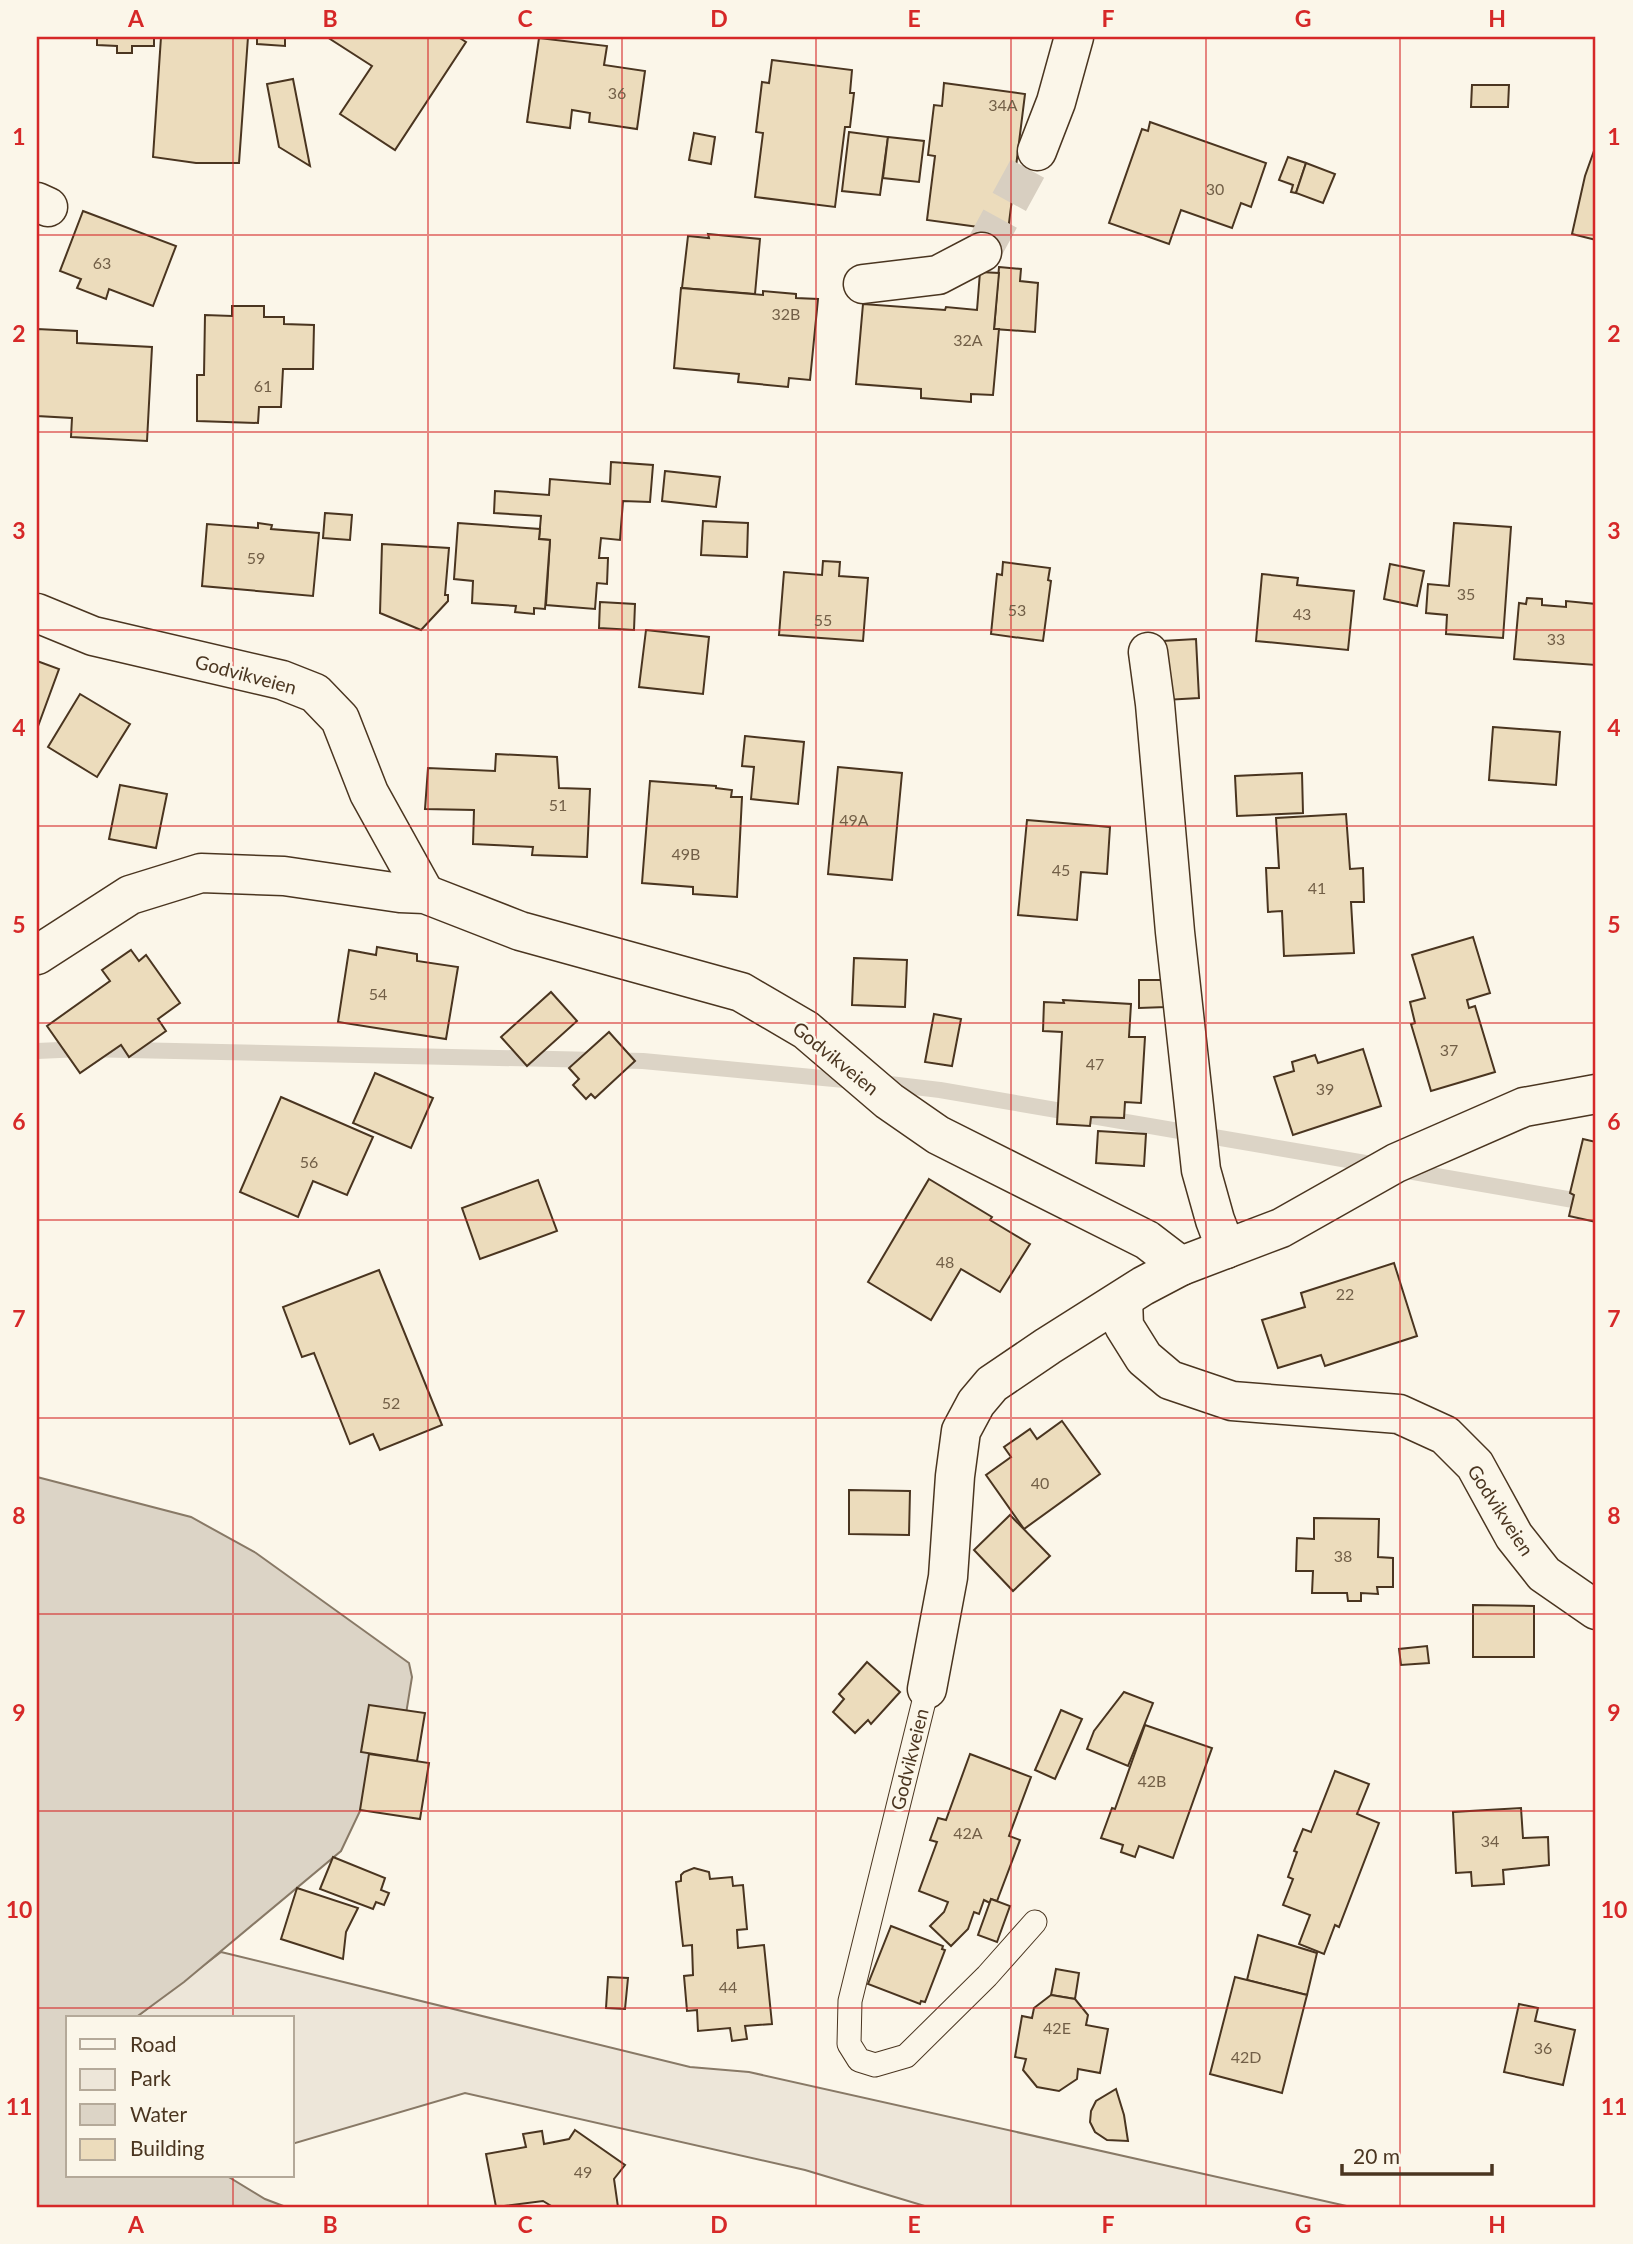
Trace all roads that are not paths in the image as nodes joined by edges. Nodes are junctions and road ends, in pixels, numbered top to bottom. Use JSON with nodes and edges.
{"nodes":[{"id":1,"x":1074,"y":37,"type":"edge"},
{"id":2,"x":1037,"y":151,"type":"tunnel mouth"},
{"id":3,"x":982,"y":252,"type":"tunnel mouth"},
{"id":4,"x":863,"y":284,"type":"dead end"},
{"id":5,"x":37,"y":613,"type":"edge"},
{"id":6,"x":1148,"y":652,"type":"dead end"},
{"id":7,"x":425,"y":894,"type":"junction"},
{"id":8,"x":37,"y":955,"type":"edge"},
{"id":9,"x":1596,"y":1094,"type":"edge"},
{"id":10,"x":1226,"y":1248,"type":"junction"},
{"id":11,"x":1181,"y":1266,"type":"junction"},
{"id":12,"x":1123,"y":1300,"type":"junction"},
{"id":13,"x":1596,"y":1610,"type":"edge"},
{"id":14,"x":927,"y":1689,"type":"joint"},
{"id":15,"x":1035,"y":1922,"type":"dead end"}],
"edges":[{"from":1,"to":2,"type":"street"},
{"from":3,"to":4,"type":"street"},
{"from":5,"to":7,"type":"street","name":"Godvikveien"},
{"from":6,"to":10,"type":"street"},
{"from":7,"to":8,"type":"street","name":"Godvikveien"},
{"from":7,"to":11,"type":"street","name":"Godvikveien"},
{"from":9,"to":10,"type":"street","name":"Godvikveien"},
{"from":10,"to":11,"type":"street","name":"Godvikveien"},
{"from":11,"to":12,"type":"street","name":"Godvikveien"},
{"from":12,"to":13,"type":"street","name":"Godvikveien"},
{"from":12,"to":14,"type":"street","name":"Godvikveien"},
{"from":14,"to":15,"type":"lane","name":"Godvikveien"}]}
